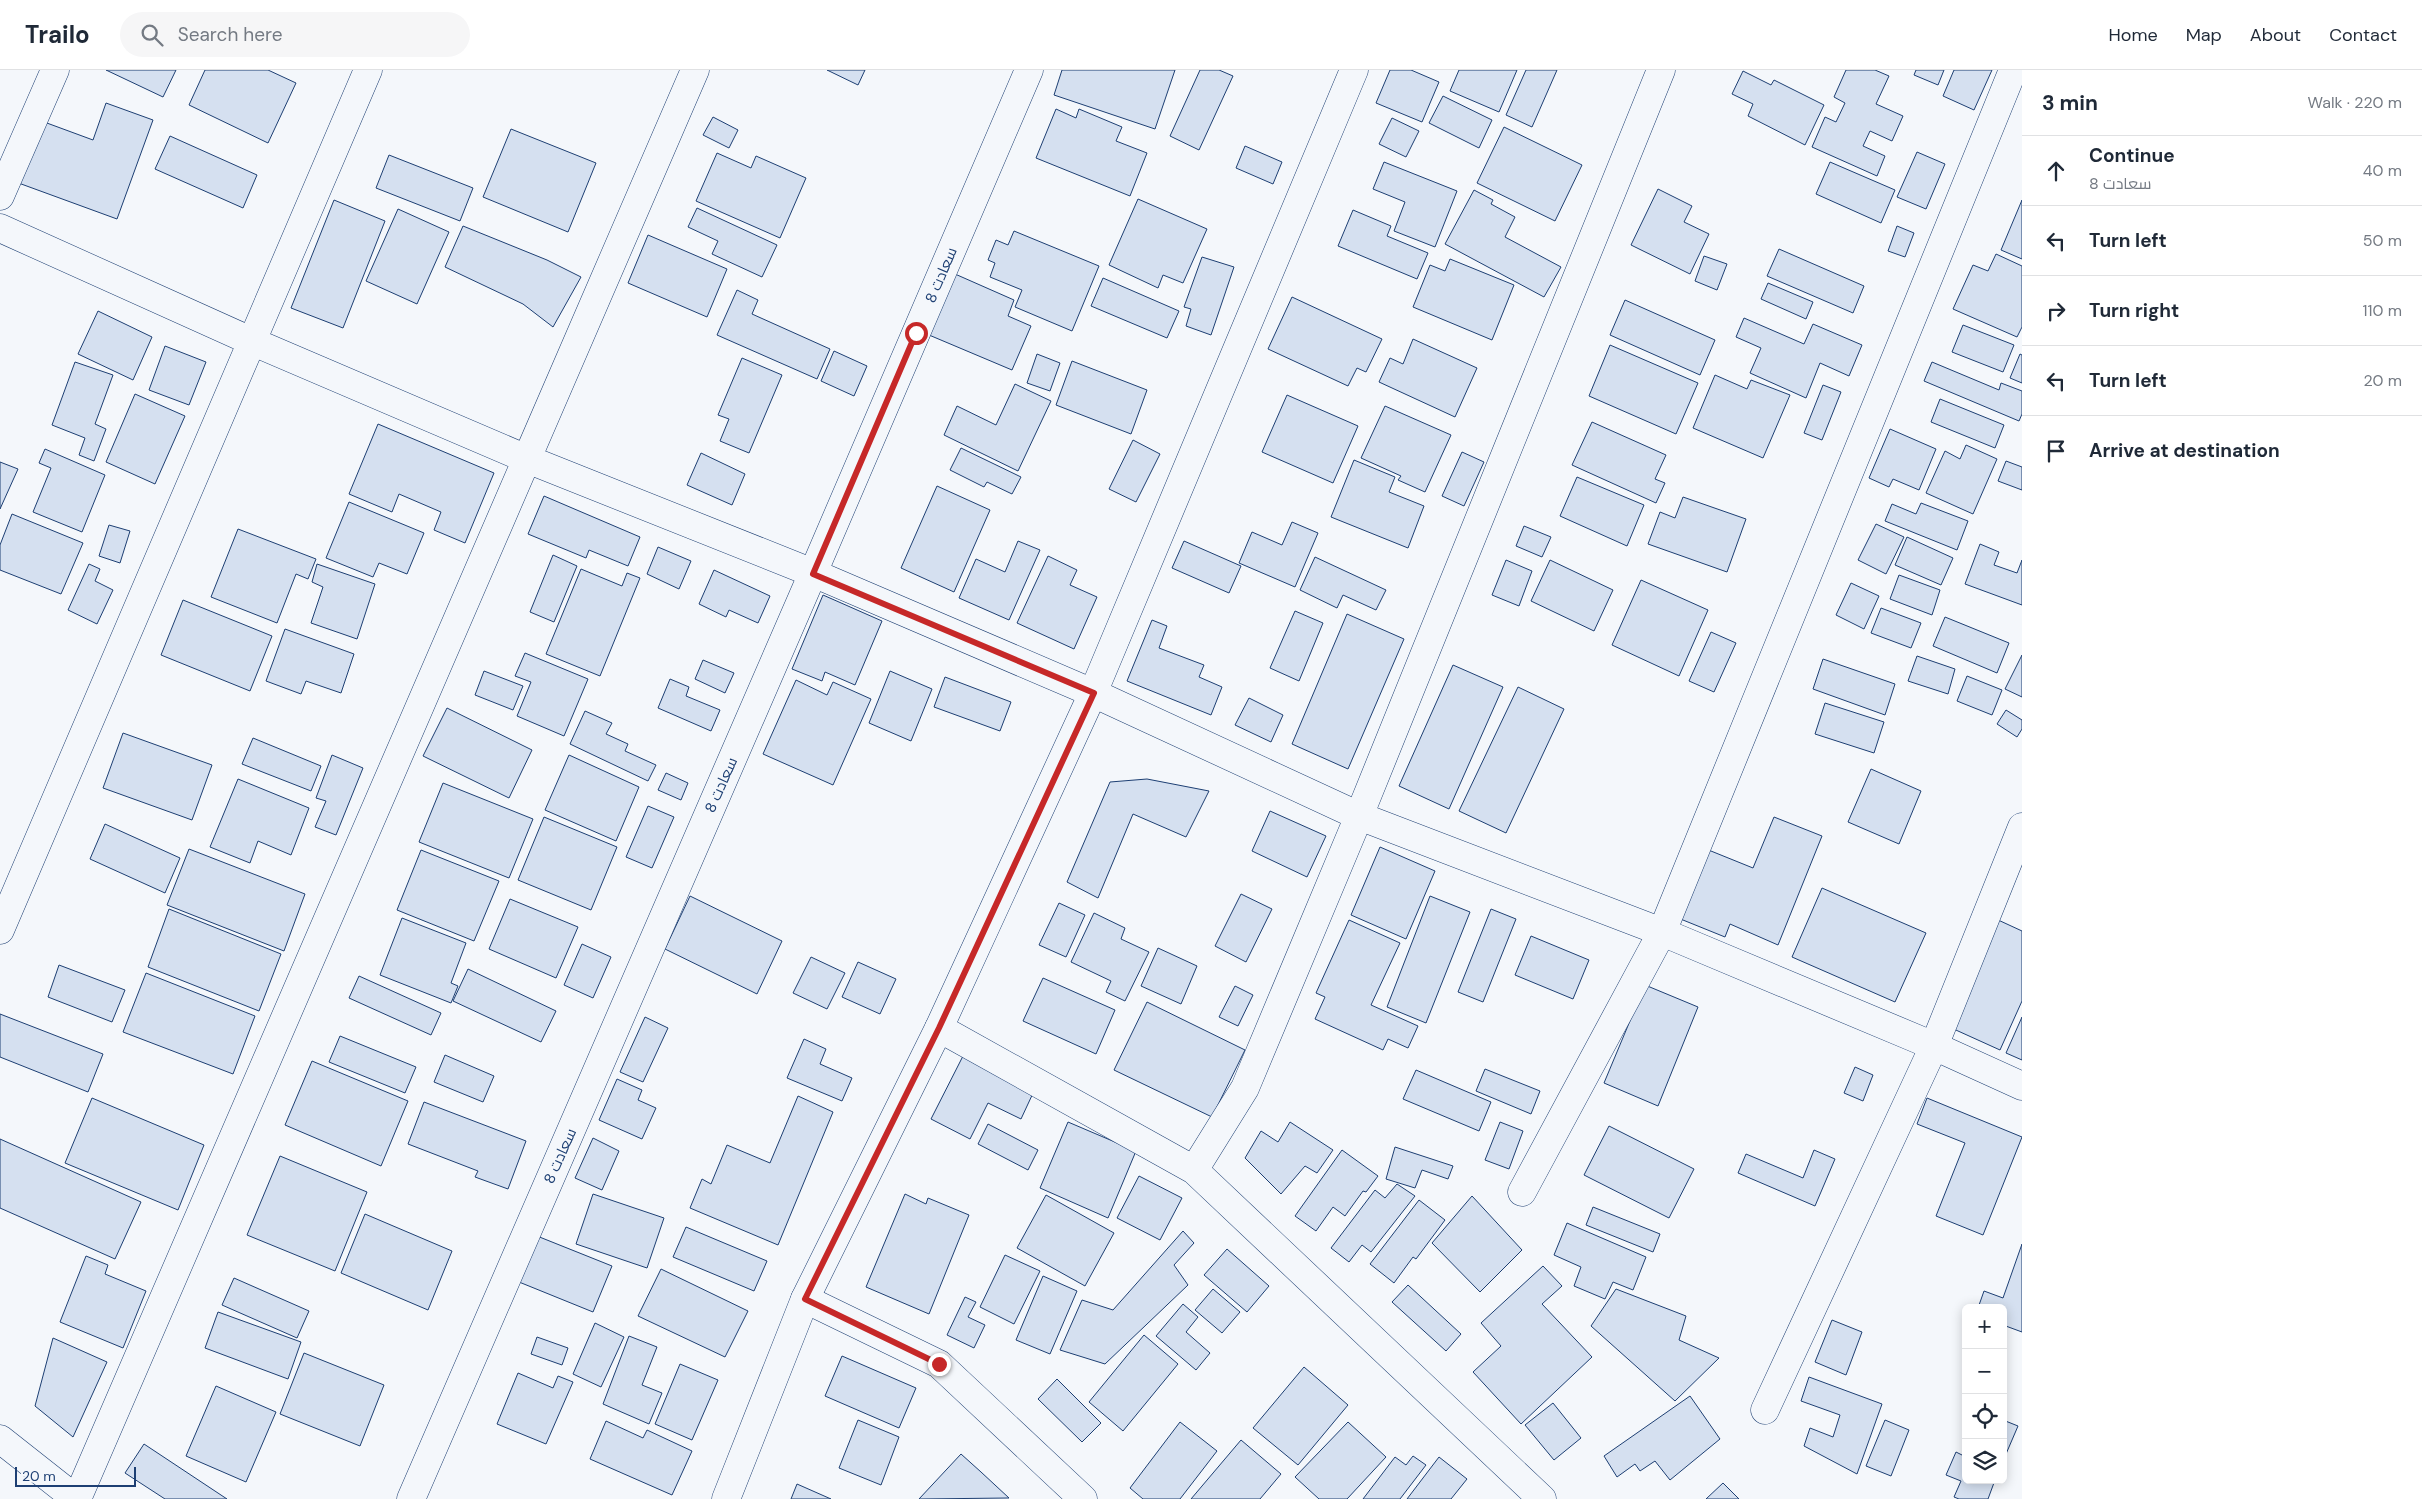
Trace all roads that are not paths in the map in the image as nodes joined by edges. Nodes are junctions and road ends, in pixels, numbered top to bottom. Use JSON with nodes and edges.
{"nodes":[{"id":1,"x":55,"y":70,"type":"edge"},
{"id":2,"x":368,"y":70,"type":"edge"},
{"id":3,"x":694,"y":70,"type":"edge"},
{"id":4,"x":1029,"y":70,"type":"edge"},
{"id":5,"x":1354,"y":70,"type":"edge"},
{"id":6,"x":1661,"y":70,"type":"edge"},
{"id":7,"x":2013,"y":70,"type":"edge"},
{"id":8,"x":0,"y":196,"type":"edge"},
{"id":9,"x":0,"y":228,"type":"edge"},
{"id":10,"x":251,"y":340,"type":"junction"},
{"id":11,"x":527,"y":459,"type":"junction"},
{"id":12,"x":813,"y":574,"type":"junction"},
{"id":13,"x":1094,"y":693,"type":"junction"},
{"id":14,"x":1359,"y":816,"type":"junction"},
{"id":15,"x":2022,"y":827,"type":"edge"},
{"id":16,"x":0,"y":930,"type":"edge"},
{"id":17,"x":1662,"y":932,"type":"junction"},
{"id":18,"x":939,"y":1028,"type":"junction"},
{"id":19,"x":1934,"y":1046,"type":"junction"},
{"id":20,"x":2022,"y":1086,"type":"edge"},
{"id":21,"x":1194,"y":1170,"type":"junction"},
{"id":22,"x":1522,"y":1192,"type":"dead end"},
{"id":23,"x":805,"y":1299,"type":"junction"},
{"id":24,"x":1765,"y":1410,"type":"dead end"},
{"id":25,"x":0,"y":1439,"type":"edge"},
{"id":26,"x":76,"y":1499,"type":"edge"},
{"id":27,"x":410,"y":1499,"type":"edge"},
{"id":28,"x":726,"y":1499,"type":"edge"},
{"id":29,"x":1082,"y":1499,"type":"edge"},
{"id":30,"x":1542,"y":1499,"type":"edge"}],
"edges":[{"from":1,"to":8,"type":"street"},
{"from":2,"to":10,"type":"street"},
{"from":3,"to":11,"type":"street"},
{"from":4,"to":12,"type":"street","name":"سعادت 8"},
{"from":5,"to":13,"type":"street"},
{"from":6,"to":14,"type":"street"},
{"from":7,"to":17,"type":"street"},
{"from":9,"to":10,"type":"street"},
{"from":10,"to":11,"type":"street"},
{"from":10,"to":16,"type":"street"},
{"from":11,"to":12,"type":"street"},
{"from":11,"to":26,"type":"street"},
{"from":12,"to":13,"type":"street"},
{"from":12,"to":27,"type":"street","name":"سعادت 8"},
{"from":13,"to":14,"type":"street"},
{"from":13,"to":18,"type":"street"},
{"from":14,"to":17,"type":"street"},
{"from":14,"to":21,"type":"street"},
{"from":15,"to":19,"type":"street"},
{"from":17,"to":19,"type":"street"},
{"from":17,"to":22,"type":"street"},
{"from":18,"to":21,"type":"street"},
{"from":18,"to":23,"type":"street"},
{"from":19,"to":20,"type":"street"},
{"from":19,"to":24,"type":"street"},
{"from":21,"to":30,"type":"street"},
{"from":23,"to":28,"type":"street"},
{"from":23,"to":29,"type":"street"},
{"from":25,"to":26,"type":"street"}]}
